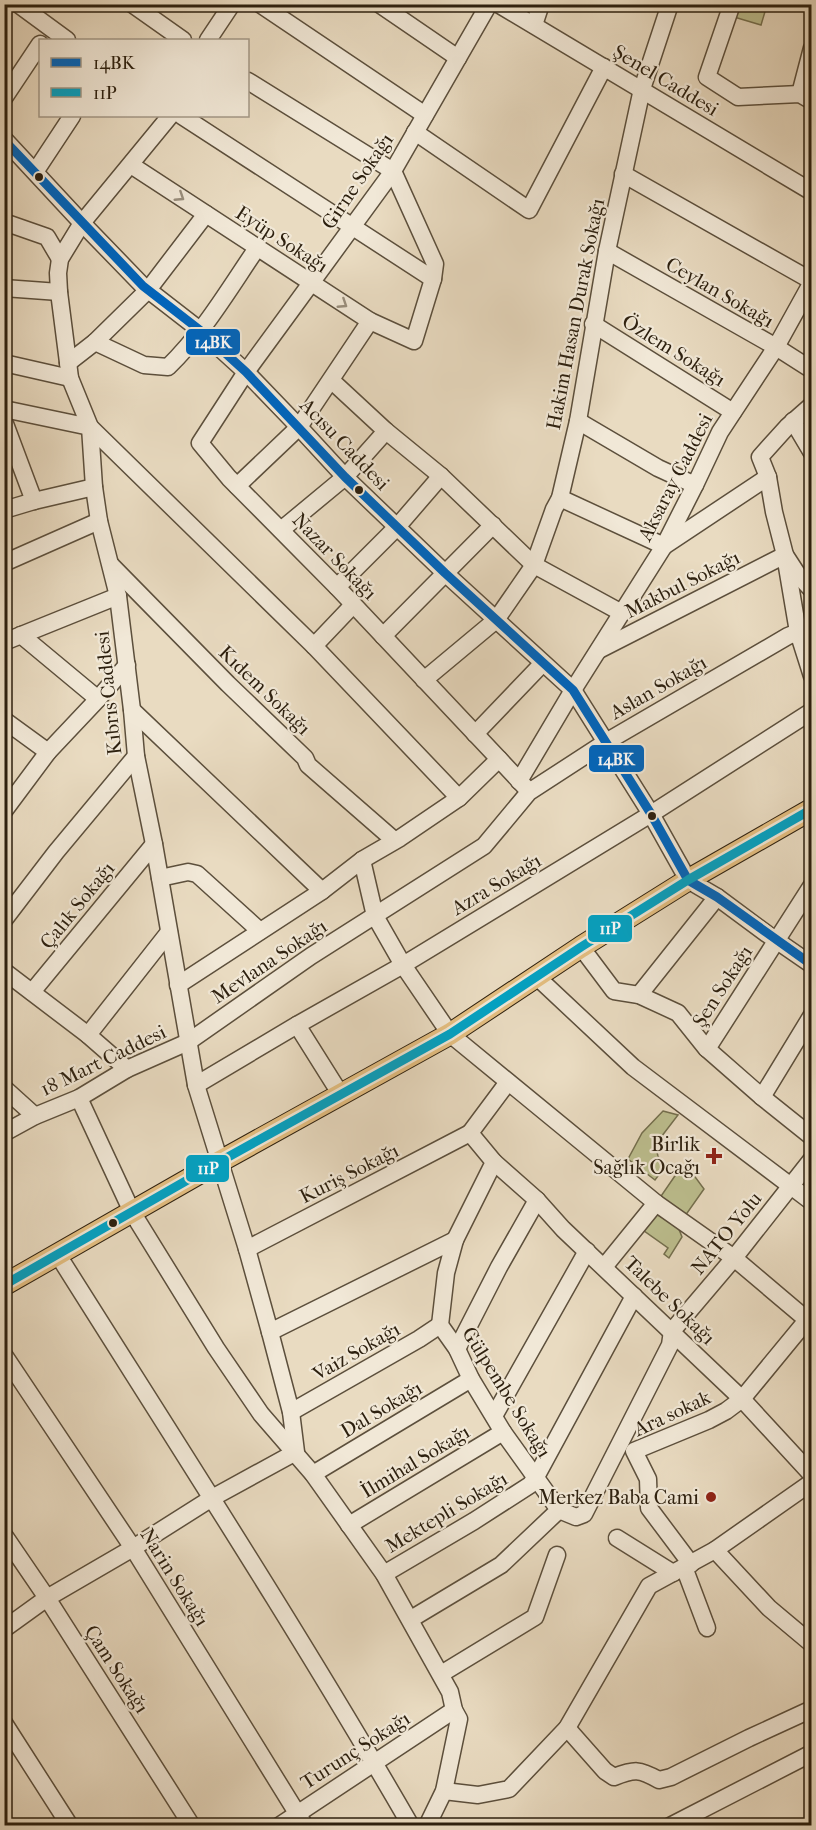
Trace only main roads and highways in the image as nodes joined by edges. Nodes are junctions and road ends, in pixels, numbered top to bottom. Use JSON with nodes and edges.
{"nodes":[{"id":1,"x":812,"y":809,"type":"edge"},
{"id":2,"x":4,"y":1285,"type":"edge"}],
"edges":[{"from":1,"to":2,"type":"main road"}]}
